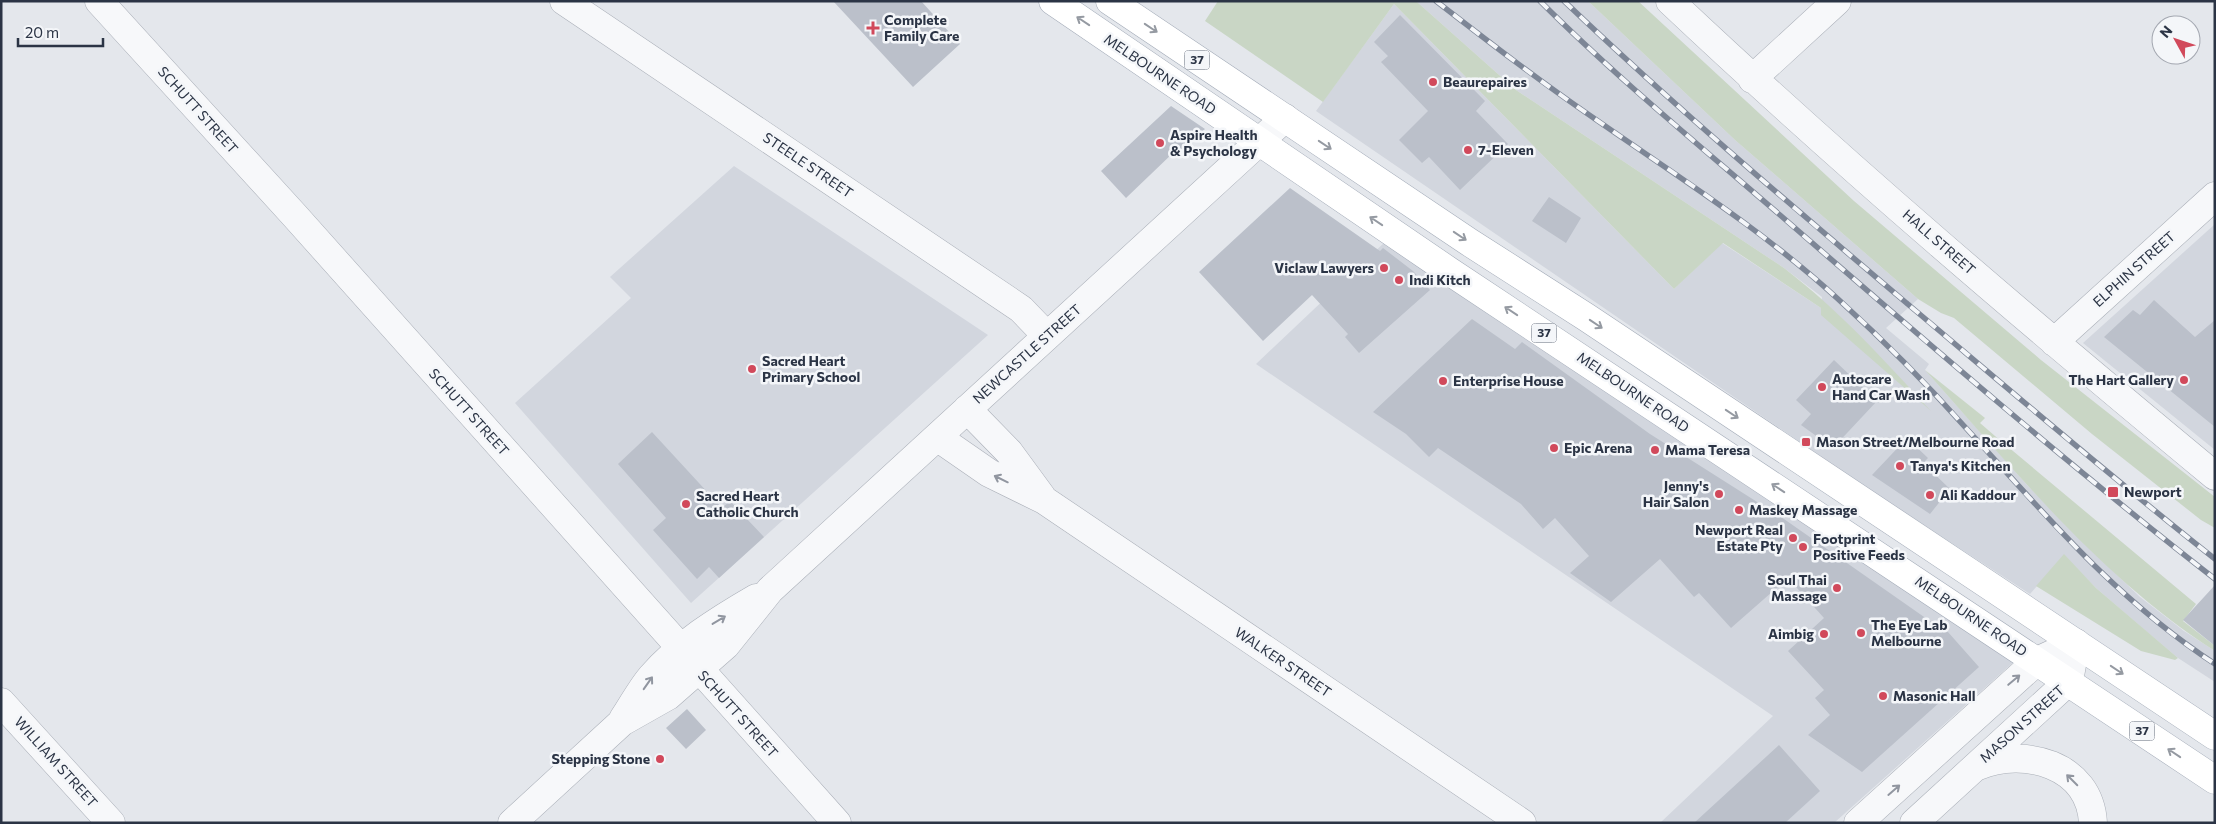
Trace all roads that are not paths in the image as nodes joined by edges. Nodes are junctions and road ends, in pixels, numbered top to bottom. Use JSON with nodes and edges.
{"nodes":[{"id":1,"x":99,"y":1,"type":"edge"},
{"id":2,"x":564,"y":1,"type":"edge"},
{"id":3,"x":1053,"y":1,"type":"edge"},
{"id":4,"x":1110,"y":1,"type":"edge"},
{"id":5,"x":1670,"y":1,"type":"edge"},
{"id":6,"x":1837,"y":1,"type":"edge"},
{"id":7,"x":1752,"y":79,"type":"junction"},
{"id":8,"x":1285,"y":118,"type":"junction"},
{"id":9,"x":1258,"y":142,"type":"junction"},
{"id":10,"x":2215,"y":196,"type":"edge"},
{"id":11,"x":1047,"y":336,"type":"junction"},
{"id":12,"x":2054,"y":342,"type":"junction"},
{"id":13,"x":967,"y":410,"type":"junction"},
{"id":14,"x":937,"y":437,"type":"junction"},
{"id":15,"x":2215,"y":476,"type":"edge"},
{"id":16,"x":1044,"y":500,"type":"junction"},
{"id":17,"x":770,"y":590,"type":"junction"},
{"id":18,"x":2076,"y":643,"type":"junction"},
{"id":19,"x":681,"y":650,"type":"junction"},
{"id":20,"x":2037,"y":661,"type":"junction"},
{"id":21,"x":699,"y":670,"type":"junction"},
{"id":22,"x":2069,"y":682,"type":"junction"},
{"id":23,"x":1,"y":702,"type":"edge"},
{"id":24,"x":622,"y":722,"type":"junction"},
{"id":25,"x":2215,"y":736,"type":"edge"},
{"id":26,"x":1974,"y":768,"type":"junction"},
{"id":27,"x":2215,"y":780,"type":"edge"},
{"id":28,"x":110,"y":823,"type":"edge"},
{"id":29,"x":512,"y":823,"type":"edge"},
{"id":30,"x":837,"y":823,"type":"edge"},
{"id":31,"x":1522,"y":823,"type":"edge"},
{"id":32,"x":1858,"y":823,"type":"edge"},
{"id":33,"x":1914,"y":823,"type":"edge"},
{"id":34,"x":2093,"y":823,"type":"edge"}],
"edges":[{"from":1,"to":19,"type":"street","name":"SCHUTT STREET"},
{"from":2,"to":11,"type":"street","name":"STEELE STREET"},
{"from":9,"to":3,"type":"main road","name":"MELBOURNE ROAD","number":"37","one_way":true},
{"from":4,"to":8,"type":"main road","number":"37","one_way":true},
{"from":5,"to":7,"type":"street","name":"HALL STREET"},
{"from":6,"to":7,"type":"street"},
{"from":7,"to":12,"type":"street","name":"HALL STREET"},
{"from":8,"to":9,"type":"street","name":"NEWCASTLE STREET"},
{"from":8,"to":18,"type":"main road","number":"37","one_way":true},
{"from":9,"to":11,"type":"street","name":"NEWCASTLE STREET"},
{"from":20,"to":9,"type":"main road","name":"MELBOURNE ROAD","number":"37","one_way":true},
{"from":10,"to":12,"type":"street","name":"ELPHIN STREET"},
{"from":11,"to":13,"type":"street","name":"NEWCASTLE STREET"},
{"from":12,"to":15,"type":"street","name":"HALL STREET"},
{"from":13,"to":14,"type":"street","name":"NEWCASTLE STREET"},
{"from":13,"to":16,"type":"street","name":"WALKER STREET"},
{"from":16,"to":14,"type":"street","name":"WALKER STREET","one_way":true},
{"from":14,"to":17,"type":"street","name":"NEWCASTLE STREET"},
{"from":16,"to":31,"type":"street","name":"WALKER STREET"},
{"from":19,"to":17,"type":"street","name":"NEWCASTLE STREET","one_way":true},
{"from":17,"to":21,"type":"street","name":"NEWCASTLE STREET"},
{"from":18,"to":20,"type":"street"},
{"from":18,"to":22,"type":"street","name":"MASON STREET"},
{"from":18,"to":25,"type":"main road","number":"37","one_way":true},
{"from":19,"to":21,"type":"street","name":"SCHUTT STREET"},
{"from":24,"to":19,"type":"street","name":"NEWCASTLE STREET","one_way":true},
{"from":20,"to":22,"type":"main road","name":"MELBOURNE ROAD","number":"37"},
{"from":32,"to":20,"type":"street","one_way":true},
{"from":21,"to":24,"type":"street","name":"NEWCASTLE STREET"},
{"from":21,"to":30,"type":"street","name":"SCHUTT STREET"},
{"from":22,"to":26,"type":"street","name":"MASON STREET"},
{"from":27,"to":22,"type":"main road","name":"MELBOURNE ROAD","number":"37","one_way":true},
{"from":23,"to":28,"type":"street","name":"WILLIAM STREET"},
{"from":24,"to":29,"type":"street","name":"NEWCASTLE STREET"},
{"from":26,"to":33,"type":"street","name":"MASON STREET"},
{"from":34,"to":26,"type":"street","one_way":true}]}
